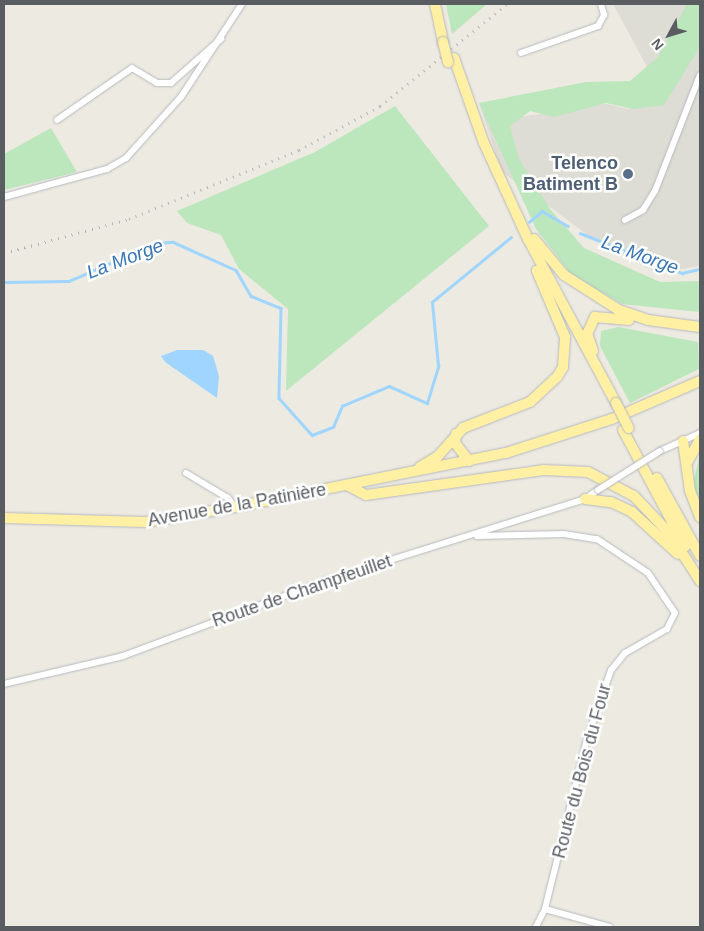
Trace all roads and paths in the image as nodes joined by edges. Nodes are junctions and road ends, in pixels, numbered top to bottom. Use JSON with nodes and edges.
{"nodes":[{"id":1,"x":242,"y":4,"type":"edge"},
{"id":2,"x":435,"y":4,"type":"edge"},
{"id":3,"x":441,"y":4,"type":"edge"},
{"id":4,"x":601,"y":4,"type":"edge"},
{"id":5,"x":222,"y":39,"type":"junction"},
{"id":6,"x":446,"y":40,"type":"junction"},
{"id":7,"x":521,"y":53,"type":"dead end"},
{"id":8,"x":451,"y":60,"type":"junction"},
{"id":9,"x":700,"y":75,"type":"edge"},
{"id":10,"x":57,"y":120,"type":"dead end"},
{"id":11,"x":507,"y":193,"type":"junction"},
{"id":12,"x":4,"y":197,"type":"edge"},
{"id":13,"x":625,"y":220,"type":"dead end"},
{"id":14,"x":538,"y":271,"type":"junction"},
{"id":15,"x":700,"y":327,"type":"edge"},
{"id":16,"x":700,"y":334,"type":"edge"},
{"id":17,"x":700,"y":381,"type":"edge"},
{"id":18,"x":613,"y":404,"type":"junction"},
{"id":19,"x":626,"y":429,"type":"junction"},
{"id":20,"x":700,"y":433,"type":"edge"},
{"id":21,"x":456,"y":434,"type":"junction"},
{"id":22,"x":700,"y":439,"type":"edge"},
{"id":23,"x":683,"y":441,"type":"junction"},
{"id":24,"x":469,"y":461,"type":"junction"},
{"id":25,"x":687,"y":464,"type":"junction"},
{"id":26,"x":412,"y":472,"type":"junction"},
{"id":27,"x":186,"y":473,"type":"dead end"},
{"id":28,"x":347,"y":485,"type":"junction"},
{"id":29,"x":585,"y":498,"type":"junction"},
{"id":30,"x":235,"y":507,"type":"junction"},
{"id":31,"x":700,"y":517,"type":"edge"},
{"id":32,"x":4,"y":518,"type":"edge"},
{"id":33,"x":468,"y":536,"type":"junction"},
{"id":34,"x":700,"y":556,"type":"edge"},
{"id":35,"x":697,"y":574,"type":"edge"},
{"id":36,"x":700,"y":581,"type":"edge"},
{"id":37,"x":4,"y":684,"type":"edge"},
{"id":38,"x":545,"y":909,"type":"junction"},
{"id":39,"x":536,"y":927,"type":"edge"},
{"id":40,"x":610,"y":927,"type":"edge"}],
"edges":[{"from":1,"to":5,"type":"street"},
{"from":2,"to":6,"type":"main road"},
{"from":3,"to":6,"type":"main road"},
{"from":4,"to":7,"type":"street"},
{"from":5,"to":10,"type":"street"},
{"from":5,"to":12,"type":"street"},
{"from":6,"to":8,"type":"main road","bridge":true},
{"from":8,"to":11,"type":"main road"},
{"from":8,"to":14,"type":"main road"},
{"from":9,"to":13,"type":"street"},
{"from":11,"to":15,"type":"main road"},
{"from":11,"to":18,"type":"main road"},
{"from":14,"to":18,"type":"main road"},
{"from":14,"to":21,"type":"main road"},
{"from":16,"to":18,"type":"main road"},
{"from":17,"to":24,"type":"main road","name":"Avenue de la Patinière"},
{"from":18,"to":19,"type":"main road"},
{"from":19,"to":34,"type":"main road"},
{"from":19,"to":35,"type":"main road"},
{"from":20,"to":23,"type":"street","name":"Route de Champfeuillet"},
{"from":21,"to":24,"type":"main road"},
{"from":21,"to":26,"type":"main road"},
{"from":22,"to":25,"type":"main road"},
{"from":23,"to":25,"type":"main road"},
{"from":23,"to":29,"type":"street","name":"Route de Champfeuillet","bridge":true},
{"from":24,"to":26,"type":"main road","name":"Avenue de la Patinière"},
{"from":25,"to":31,"type":"main road"},
{"from":26,"to":28,"type":"main road","name":"Avenue de la Patinière"},
{"from":27,"to":30,"type":"street"},
{"from":28,"to":30,"type":"main road","name":"Avenue de la Patinière"},
{"from":28,"to":35,"type":"main road"},
{"from":29,"to":33,"type":"street","name":"Route de Champfeuillet"},
{"from":29,"to":35,"type":"main road"},
{"from":30,"to":32,"type":"main road","name":"Avenue de la Patinière"},
{"from":33,"to":37,"type":"street","name":"Route de Champfeuillet"},
{"from":33,"to":38,"type":"street","name":"Route du Bois du Four"},
{"from":35,"to":36,"type":"main road"},
{"from":38,"to":39,"type":"street","name":"Route du Bois du Four"},
{"from":38,"to":40,"type":"street"}]}
